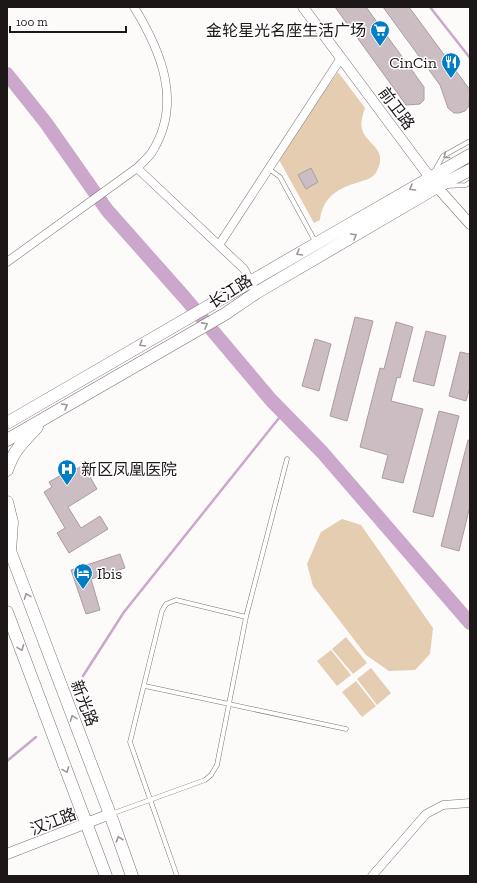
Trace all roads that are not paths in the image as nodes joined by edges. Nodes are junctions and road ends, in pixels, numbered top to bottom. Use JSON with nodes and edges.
{"nodes":[{"id":1,"x":134,"y":7,"type":"edge"},
{"id":2,"x":303,"y":7,"type":"edge"},
{"id":3,"x":341,"y":58,"type":"junction"},
{"id":4,"x":470,"y":141,"type":"edge"},
{"id":5,"x":470,"y":155,"type":"edge"},
{"id":6,"x":137,"y":168,"type":"junction"},
{"id":7,"x":269,"y":168,"type":"junction"},
{"id":8,"x":470,"y":170,"type":"edge"},
{"id":9,"x":470,"y":182,"type":"edge"},
{"id":10,"x":433,"y":183,"type":"junction"},
{"id":11,"x":470,"y":224,"type":"edge"},
{"id":12,"x":316,"y":243,"type":"junction"},
{"id":13,"x":219,"y":245,"type":"junction"},
{"id":14,"x":7,"y":262,"type":"edge"},
{"id":15,"x":251,"y":281,"type":"junction"},
{"id":16,"x":256,"y":293,"type":"junction"},
{"id":17,"x":36,"y":407,"type":"junction"},
{"id":18,"x":7,"y":413,"type":"edge"},
{"id":19,"x":44,"y":418,"type":"junction"},
{"id":20,"x":7,"y":423,"type":"edge"},
{"id":21,"x":7,"y":440,"type":"edge"},
{"id":22,"x":287,"y":459,"type":"dead end"},
{"id":23,"x":7,"y":470,"type":"edge"},
{"id":24,"x":7,"y":502,"type":"edge"},
{"id":25,"x":9,"y":547,"type":"edge"},
{"id":26,"x":7,"y":612,"type":"edge"},
{"id":27,"x":246,"y":617,"type":"junction"},
{"id":28,"x":145,"y":686,"type":"junction"},
{"id":29,"x":229,"y":704,"type":"junction"},
{"id":30,"x":346,"y":729,"type":"dead end"},
{"id":31,"x":152,"y":800,"type":"junction"},
{"id":32,"x":470,"y":803,"type":"edge"},
{"id":33,"x":110,"y":814,"type":"junction"},
{"id":34,"x":86,"y":824,"type":"junction"},
{"id":35,"x":7,"y":854,"type":"edge"},
{"id":36,"x":106,"y":876,"type":"edge"},
{"id":37,"x":132,"y":876,"type":"edge"},
{"id":38,"x":177,"y":876,"type":"edge"},
{"id":39,"x":372,"y":876,"type":"edge"}],
"edges":[{"from":1,"to":6,"type":"street"},
{"from":2,"to":3,"type":"street","name":"前卫路"},
{"from":3,"to":7,"type":"street"},
{"from":3,"to":10,"type":"street","name":"前卫路"},
{"from":4,"to":10,"type":"lane","one_way":true},
{"from":5,"to":10,"type":"main road","name":"长江路"},
{"from":6,"to":13,"type":"street"},
{"from":6,"to":14,"type":"street"},
{"from":7,"to":12,"type":"lane"},
{"from":7,"to":13,"type":"street"},
{"from":8,"to":10,"type":"main road","name":"长江路"},
{"from":9,"to":10,"type":"lane"},
{"from":10,"to":11,"type":"street","name":"前卫路"},
{"from":10,"to":12,"type":"main road","name":"长江路","one_way":true},
{"from":16,"to":10,"type":"main road","name":"长江路","one_way":true},
{"from":12,"to":15,"type":"main road","name":"长江路","one_way":true},
{"from":13,"to":15,"type":"street"},
{"from":15,"to":16,"type":"street"},
{"from":15,"to":17,"type":"main road","name":"长江路","one_way":true},
{"from":19,"to":16,"type":"main road","name":"长江路","one_way":true},
{"from":17,"to":18,"type":"main road"},
{"from":17,"to":20,"type":"main road","name":"长江路"},
{"from":19,"to":21,"type":"main road","name":"长江路"},
{"from":19,"to":23,"type":"main road"},
{"from":22,"to":27,"type":"lane"},
{"from":24,"to":25,"type":"main road"},
{"from":33,"to":25,"type":"main road","name":"新光路","one_way":true},
{"from":26,"to":34,"type":"main road","one_way":true},
{"from":27,"to":28,"type":"lane"},
{"from":27,"to":29,"type":"lane"},
{"from":28,"to":29,"type":"lane"},
{"from":28,"to":31,"type":"lane"},
{"from":29,"to":30,"type":"lane"},
{"from":29,"to":31,"type":"lane"},
{"from":31,"to":33,"type":"lane"},
{"from":31,"to":38,"type":"lane"},
{"from":32,"to":39,"type":"street"},
{"from":33,"to":34,"type":"street","name":"汉江路"},
{"from":37,"to":33,"type":"main road","name":"新光路","one_way":true},
{"from":34,"to":35,"type":"street","name":"汉江路"},
{"from":34,"to":36,"type":"main road"}]}
